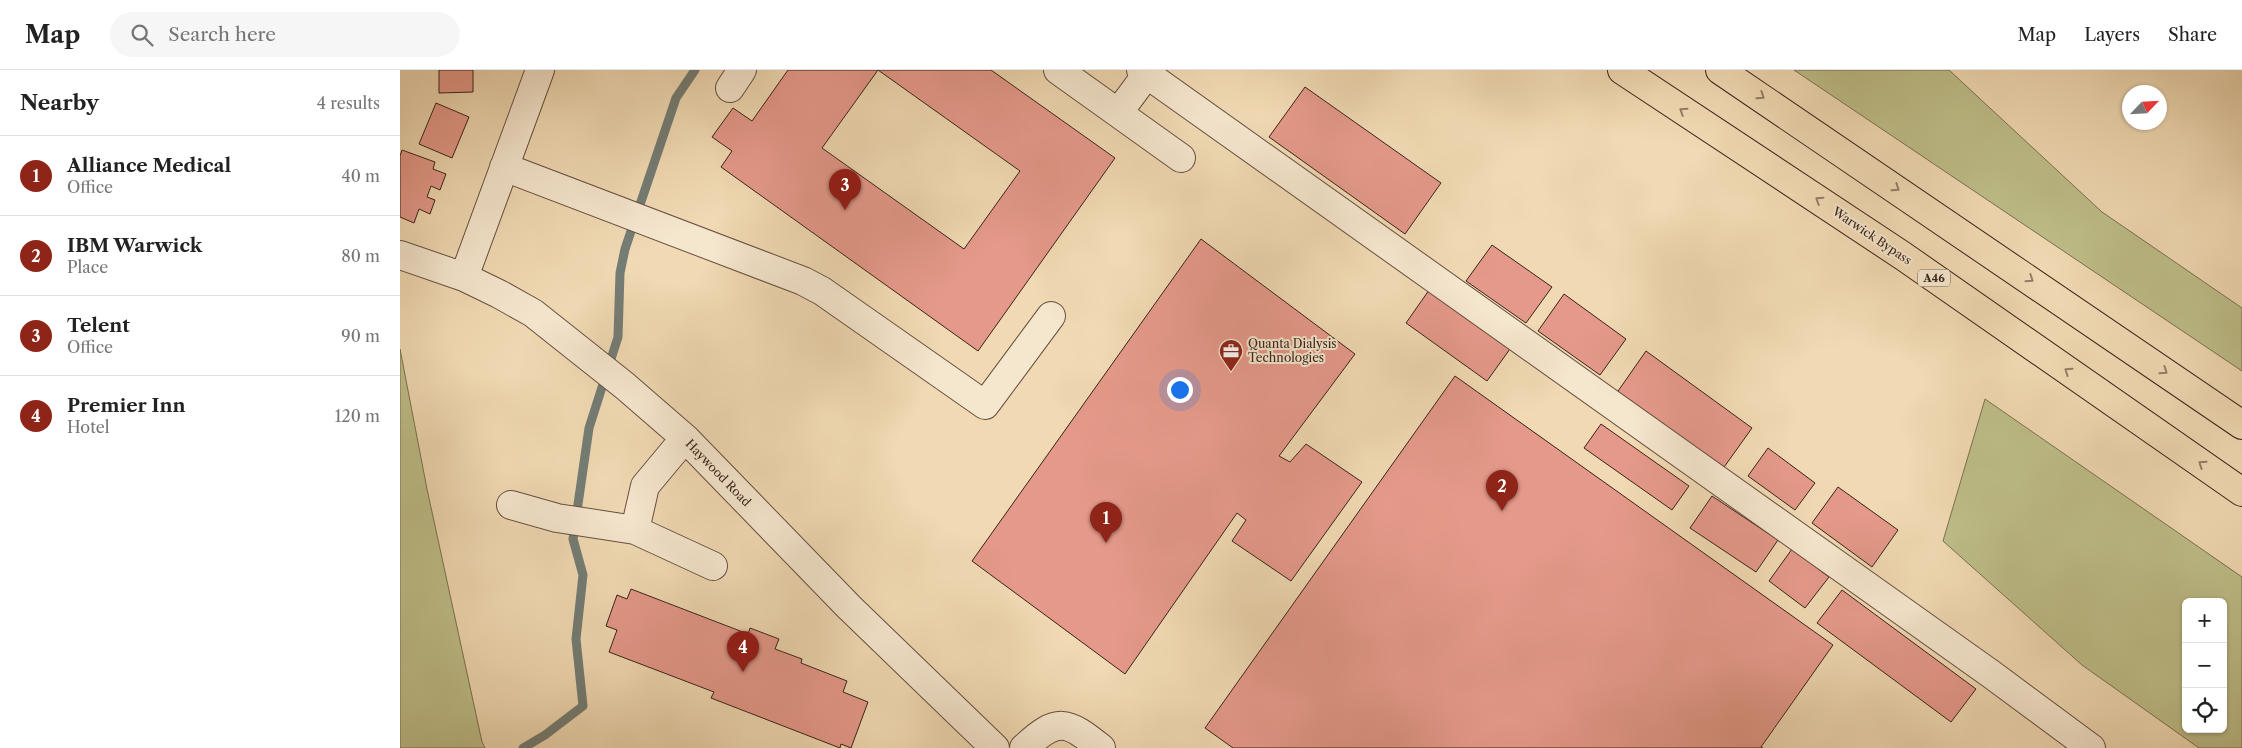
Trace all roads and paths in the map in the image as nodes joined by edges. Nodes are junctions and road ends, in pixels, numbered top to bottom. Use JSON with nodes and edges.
{"nodes":[{"id":1,"x":540,"y":70,"type":"edge"},
{"id":2,"x":1058,"y":70,"type":"edge"},
{"id":3,"x":1622,"y":70,"type":"edge"},
{"id":4,"x":1720,"y":70,"type":"edge"},
{"id":5,"x":1138,"y":71,"type":"edge"},
{"id":6,"x":1110,"y":107,"type":"junction"},
{"id":7,"x":1181,"y":158,"type":"dead end"},
{"id":8,"x":504,"y":166,"type":"junction"},
{"id":9,"x":400,"y":255,"type":"edge"},
{"id":10,"x":464,"y":277,"type":"junction"},
{"id":11,"x":1052,"y":316,"type":"dead end"},
{"id":12,"x":2242,"y":425,"type":"edge"},
{"id":13,"x":685,"y":438,"type":"junction"},
{"id":14,"x":2242,"y":492,"type":"edge"},
{"id":15,"x":511,"y":505,"type":"dead end"},
{"id":16,"x":635,"y":530,"type":"junction"},
{"id":17,"x":713,"y":566,"type":"dead end"},
{"id":18,"x":995,"y":748,"type":"edge"},
{"id":19,"x":1024,"y":748,"type":"edge"},
{"id":20,"x":1102,"y":748,"type":"edge"},
{"id":21,"x":2090,"y":748,"type":"edge"}],
"edges":[{"from":1,"to":8,"type":"street"},
{"from":2,"to":6,"type":"street"},
{"from":14,"to":3,"type":"highway","name":"Warwick Bypass","number":"A46","one_way":true},
{"from":4,"to":12,"type":"highway","one_way":true},
{"from":5,"to":6,"type":"street"},
{"from":5,"to":21,"type":"street"},
{"from":6,"to":7,"type":"street"},
{"from":8,"to":10,"type":"street"},
{"from":8,"to":11,"type":"street"},
{"from":9,"to":10,"type":"street","name":"Haywood Road"},
{"from":10,"to":13,"type":"street","name":"Haywood Road"},
{"from":13,"to":16,"type":"street"},
{"from":13,"to":18,"type":"street","name":"Haywood Road"},
{"from":15,"to":16,"type":"street"},
{"from":16,"to":17,"type":"street"},
{"from":19,"to":20,"type":"street"}]}
